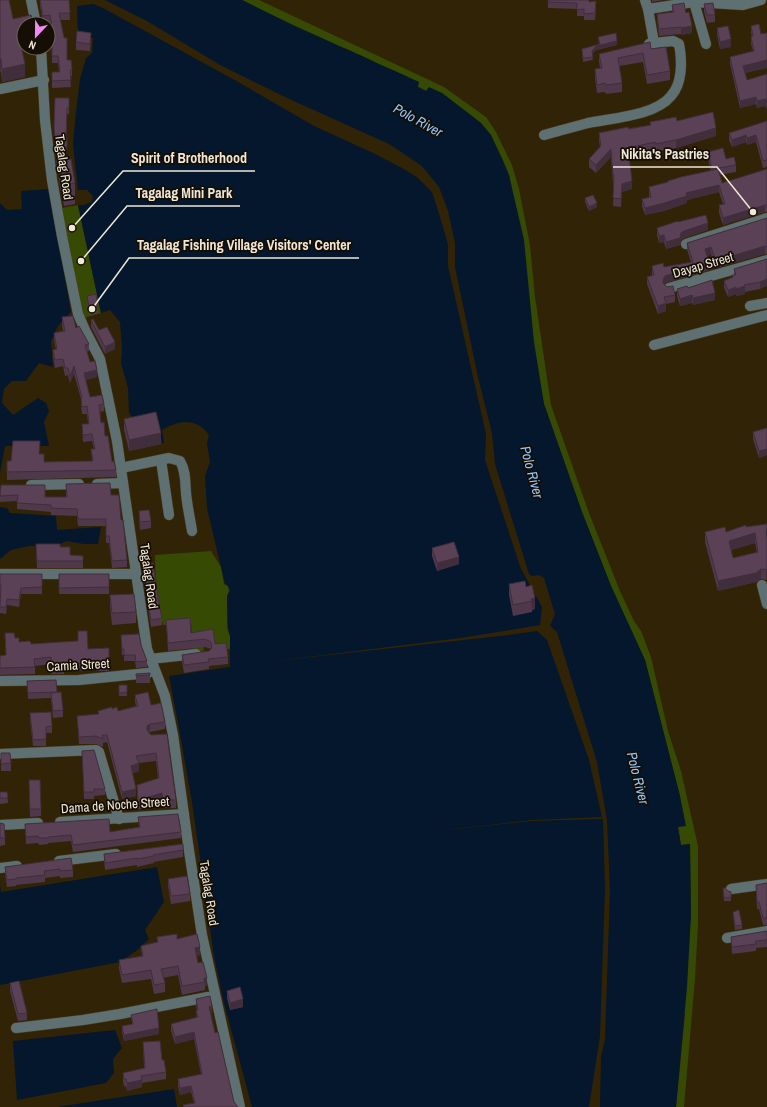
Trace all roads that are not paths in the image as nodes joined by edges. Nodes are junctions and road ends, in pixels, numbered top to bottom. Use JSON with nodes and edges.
{"nodes":[{"id":1,"x":31,"y":0,"type":"edge"},
{"id":2,"x":761,"y":0,"type":"edge"},
{"id":3,"x":694,"y":2,"type":"junction"},
{"id":4,"x":647,"y":4,"type":"edge"},
{"id":5,"x":34,"y":16,"type":"edge"},
{"id":6,"x":654,"y":43,"type":"junction"},
{"id":7,"x":706,"y":44,"type":"dead end"},
{"id":8,"x":640,"y":46,"type":"edge"},
{"id":9,"x":42,"y":56,"type":"edge"},
{"id":10,"x":44,"y":80,"type":"junction"},
{"id":11,"x":0,"y":89,"type":"edge"},
{"id":12,"x":544,"y":135,"type":"dead end"},
{"id":13,"x":767,"y":218,"type":"edge"},
{"id":14,"x":686,"y":244,"type":"edge"},
{"id":15,"x":767,"y":260,"type":"edge"},
{"id":16,"x":669,"y":288,"type":"edge"},
{"id":17,"x":767,"y":303,"type":"edge"},
{"id":18,"x":750,"y":306,"type":"dead end"},
{"id":19,"x":767,"y":315,"type":"edge"},
{"id":20,"x":654,"y":344,"type":"dead end"},
{"id":21,"x":161,"y":460,"type":"junction"},
{"id":22,"x":121,"y":468,"type":"junction"},
{"id":23,"x":123,"y":483,"type":"junction"},
{"id":24,"x":23,"y":485,"type":"edge"},
{"id":25,"x":169,"y":515,"type":"dead end"},
{"id":26,"x":192,"y":531,"type":"dead end"},
{"id":27,"x":0,"y":574,"type":"edge"},
{"id":28,"x":135,"y":574,"type":"junction"},
{"id":29,"x":762,"y":586,"type":"dead end"},
{"id":30,"x":767,"y":604,"type":"edge"},
{"id":31,"x":206,"y":653,"type":"edge"},
{"id":32,"x":150,"y":659,"type":"junction"},
{"id":33,"x":156,"y":673,"type":"junction"},
{"id":34,"x":0,"y":680,"type":"edge"},
{"id":35,"x":174,"y":734,"type":"junction"},
{"id":36,"x":161,"y":736,"type":"edge"},
{"id":37,"x":0,"y":754,"type":"edge"},
{"id":38,"x":184,"y":814,"type":"junction"},
{"id":39,"x":119,"y":819,"type":"junction"},
{"id":40,"x":0,"y":825,"type":"edge"},
{"id":41,"x":126,"y":852,"type":"edge"},
{"id":42,"x":49,"y":862,"type":"edge"},
{"id":43,"x":26,"y":865,"type":"edge"},
{"id":44,"x":0,"y":868,"type":"edge"},
{"id":45,"x":767,"y":884,"type":"edge"},
{"id":46,"x":731,"y":889,"type":"dead end"},
{"id":47,"x":767,"y":931,"type":"edge"},
{"id":48,"x":727,"y":938,"type":"dead end"},
{"id":49,"x":215,"y":995,"type":"junction"},
{"id":50,"x":16,"y":1028,"type":"dead end"},
{"id":51,"x":240,"y":1107,"type":"edge"}],
"edges":[{"from":1,"to":5,"type":"street"},
{"from":2,"to":3,"type":"street"},
{"from":3,"to":4,"type":"street"},
{"from":3,"to":7,"type":"street"},
{"from":4,"to":6,"type":"street"},
{"from":6,"to":8,"type":"street"},
{"from":6,"to":12,"type":"street"},
{"from":9,"to":10,"type":"street","name":"Tagalag Road"},
{"from":10,"to":11,"type":"street"},
{"from":10,"to":22,"type":"street","name":"Tagalag Road"},
{"from":13,"to":14,"type":"street"},
{"from":15,"to":16,"type":"street","name":"Dayap Street"},
{"from":17,"to":18,"type":"street"},
{"from":19,"to":20,"type":"street"},
{"from":21,"to":22,"type":"street"},
{"from":21,"to":25,"type":"street"},
{"from":21,"to":26,"type":"street"},
{"from":22,"to":23,"type":"street","name":"Tagalag Road"},
{"from":23,"to":24,"type":"street"},
{"from":23,"to":28,"type":"street","name":"Tagalag Road"},
{"from":27,"to":28,"type":"street"},
{"from":28,"to":32,"type":"street","name":"Tagalag Road"},
{"from":29,"to":30,"type":"street"},
{"from":31,"to":32,"type":"street"},
{"from":32,"to":33,"type":"street","name":"Tagalag Road"},
{"from":33,"to":34,"type":"street","name":"Camia Street"},
{"from":33,"to":35,"type":"street","name":"Tagalag Road"},
{"from":35,"to":36,"type":"street"},
{"from":35,"to":38,"type":"street","name":"Tagalag Road"},
{"from":37,"to":39,"type":"street"},
{"from":38,"to":39,"type":"street","name":"Dama de Noche Street"},
{"from":38,"to":49,"type":"street","name":"Tagalag Road"},
{"from":39,"to":40,"type":"street","name":"Dama de Noche Street"},
{"from":41,"to":42,"type":"street"},
{"from":43,"to":44,"type":"street"},
{"from":45,"to":46,"type":"street"},
{"from":47,"to":48,"type":"street"},
{"from":49,"to":50,"type":"street"},
{"from":49,"to":51,"type":"street","name":"Tagalag Road"}]}
